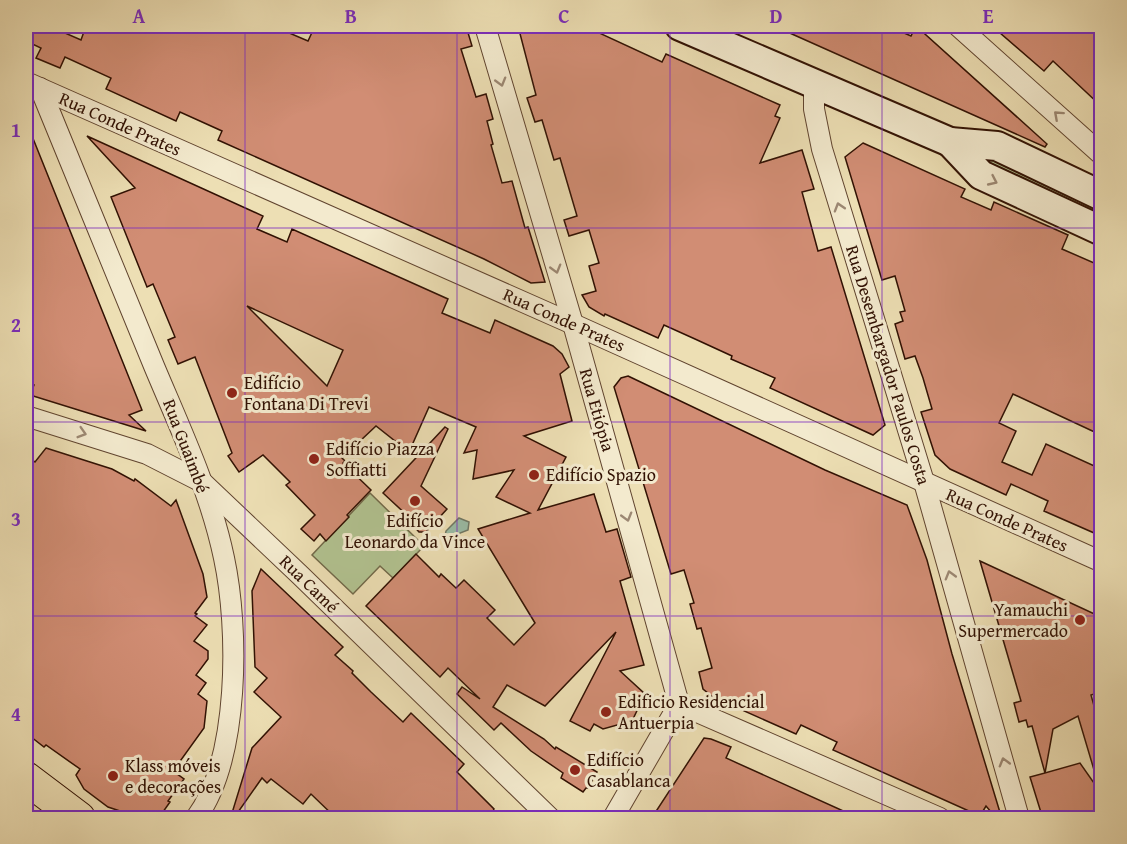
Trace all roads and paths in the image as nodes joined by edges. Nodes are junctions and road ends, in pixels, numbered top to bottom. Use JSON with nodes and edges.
{"nodes":[{"id":1,"x":485,"y":26,"type":"edge"},
{"id":2,"x":680,"y":26,"type":"edge"},
{"id":3,"x":958,"y":26,"type":"edge"},
{"id":4,"x":814,"y":83,"type":"junction"},
{"id":5,"x":33,"y":85,"type":"edge"},
{"id":6,"x":950,"y":142,"type":"junction"},
{"id":7,"x":1101,"y":155,"type":"edge"},
{"id":8,"x":1101,"y":196,"type":"edge"},
{"id":9,"x":1101,"y":231,"type":"edge"},
{"id":10,"x":573,"y":324,"type":"junction"},
{"id":11,"x":26,"y":416,"type":"edge"},
{"id":12,"x":202,"y":482,"type":"junction"},
{"id":13,"x":924,"y":482,"type":"junction"},
{"id":14,"x":1101,"y":562,"type":"edge"},
{"id":15,"x":679,"y":704,"type":"junction"},
{"id":16,"x":26,"y":778,"type":"edge"},
{"id":17,"x":79,"y":819,"type":"edge"},
{"id":18,"x":196,"y":819,"type":"edge"},
{"id":19,"x":550,"y":819,"type":"edge"},
{"id":20,"x":613,"y":819,"type":"edge"},
{"id":21,"x":940,"y":819,"type":"edge"},
{"id":22,"x":1020,"y":819,"type":"edge"}],
"edges":[{"from":1,"to":10,"type":"street","name":"Rua Etiópia","one_way":true},
{"from":2,"to":4,"type":"main road"},
{"from":7,"to":3,"type":"street","one_way":true},
{"from":4,"to":6,"type":"main road"},
{"from":13,"to":4,"type":"street","name":"Rua Desembargador Paulos Costa","one_way":true},
{"from":5,"to":10,"type":"street","name":"Rua Conde Prates"},
{"from":5,"to":12,"type":"street","name":"Rua Guaimbé"},
{"from":6,"to":8,"type":"main road"},
{"from":6,"to":9,"type":"main road","one_way":true},
{"from":10,"to":13,"type":"street","name":"Rua Conde Prates"},
{"from":10,"to":15,"type":"street","name":"Rua Etiópia","one_way":true},
{"from":11,"to":12,"type":"street","name":"Rua Camé","one_way":true},
{"from":12,"to":18,"type":"street","name":"Rua Guaimbé"},
{"from":12,"to":19,"type":"street","name":"Rua Camé"},
{"from":13,"to":14,"type":"street","name":"Rua Conde Prates"},
{"from":22,"to":13,"type":"street","name":"Rua Desembargador Paulos Costa","one_way":true},
{"from":15,"to":20,"type":"street"},
{"from":15,"to":21,"type":"street"},
{"from":16,"to":17,"type":"main road"}]}
